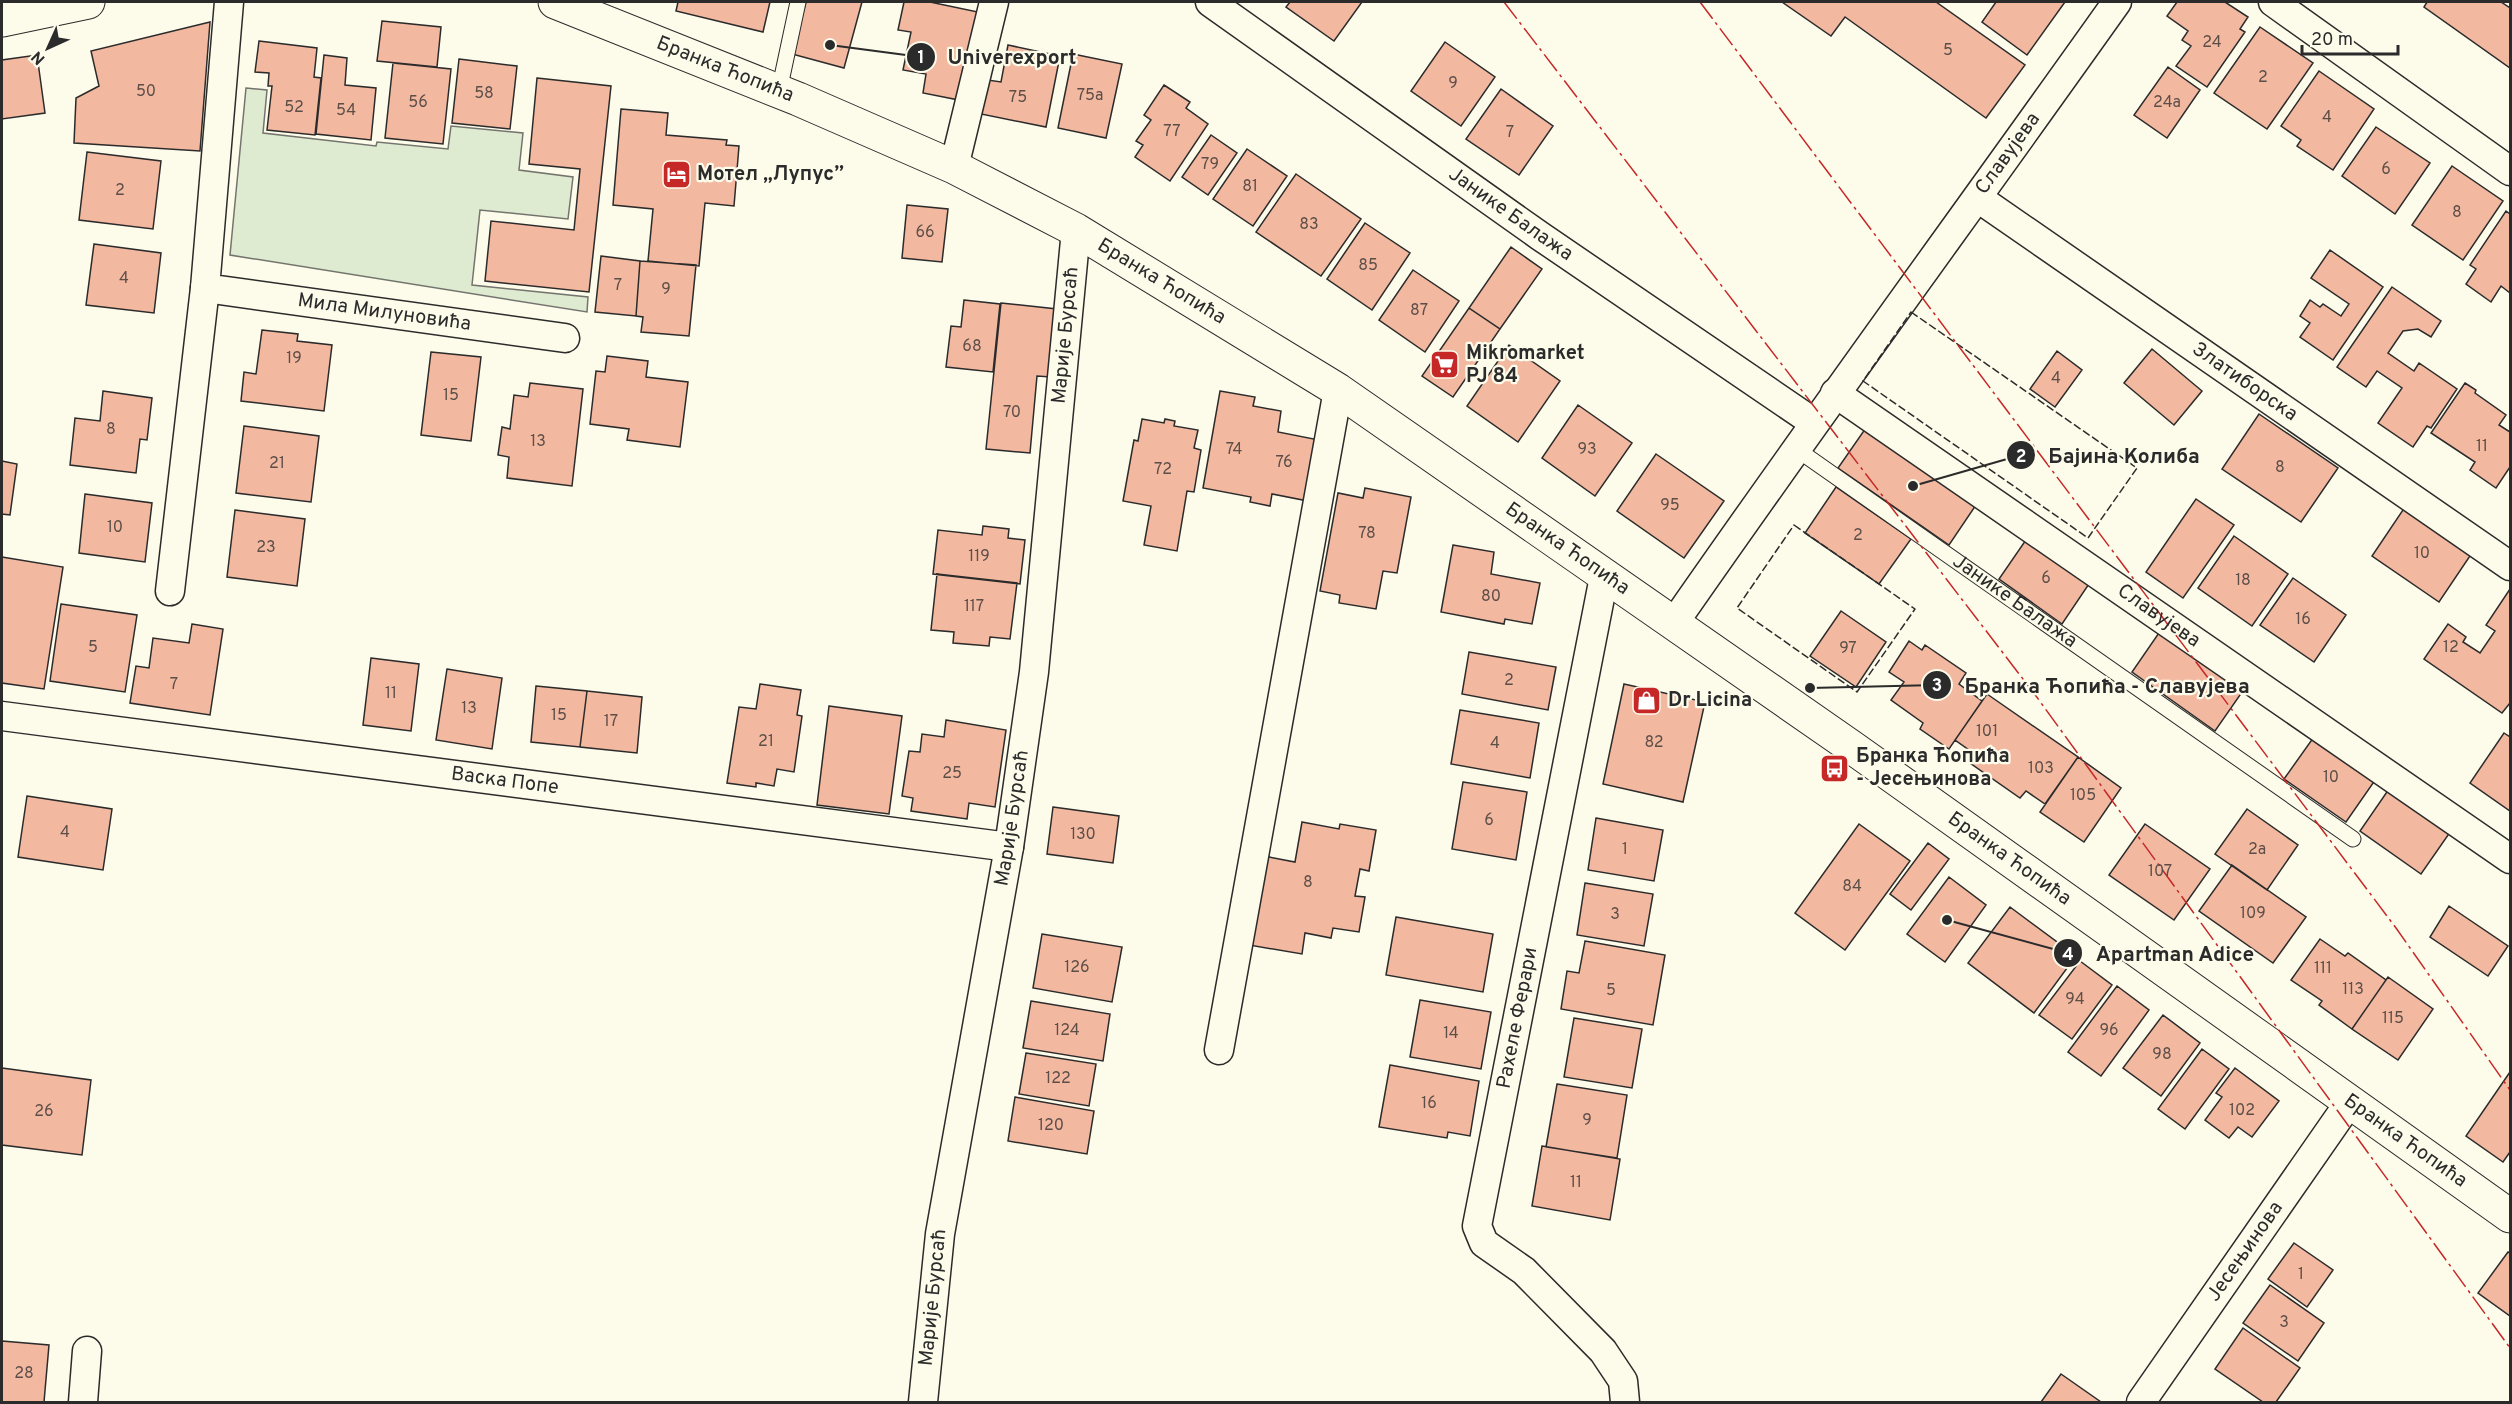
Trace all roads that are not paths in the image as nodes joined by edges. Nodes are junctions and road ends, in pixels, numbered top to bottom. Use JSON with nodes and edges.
{"nodes":[{"id":1,"x":88,"y":2,"type":"edge"},
{"id":2,"x":229,"y":2,"type":"edge"},
{"id":3,"x":798,"y":2,"type":"edge"},
{"id":4,"x":994,"y":2,"type":"edge"},
{"id":5,"x":1210,"y":2,"type":"edge"},
{"id":6,"x":2117,"y":2,"type":"edge"},
{"id":7,"x":2273,"y":2,"type":"edge"},
{"id":8,"x":567,"y":3,"type":"edge"},
{"id":9,"x":2,"y":20,"type":"edge"},
{"id":10,"x":779,"y":91,"type":"junction"},
{"id":11,"x":954,"y":167,"type":"junction"},
{"id":12,"x":2511,"y":171,"type":"edge"},
{"id":13,"x":1978,"y":198,"type":"junction"},
{"id":14,"x":1076,"y":230,"type":"junction"},
{"id":15,"x":205,"y":288,"type":"junction"},
{"id":16,"x":565,"y":338,"type":"dead end"},
{"id":17,"x":1338,"y":390,"type":"junction"},
{"id":18,"x":1835,"y":393,"type":"junction"},
{"id":19,"x":1814,"y":422,"type":"junction"},
{"id":20,"x":1795,"y":448,"type":"junction"},
{"id":21,"x":2511,"y":566,"type":"edge"},
{"id":22,"x":1604,"y":577,"type":"junction"},
{"id":23,"x":170,"y":591,"type":"dead end"},
{"id":24,"x":1674,"y":623,"type":"junction"},
{"id":25,"x":2,"y":716,"type":"edge"},
{"id":26,"x":2353,"y":839,"type":"dead end"},
{"id":27,"x":1009,"y":847,"type":"junction"},
{"id":28,"x":2511,"y":859,"type":"edge"},
{"id":29,"x":1219,"y":1050,"type":"dead end"},
{"id":30,"x":2349,"y":1102,"type":"junction"},
{"id":31,"x":2511,"y":1216,"type":"edge"},
{"id":32,"x":87,"y":1351,"type":"dead end"},
{"id":33,"x":82,"y":1402,"type":"edge"},
{"id":34,"x":923,"y":1402,"type":"edge"},
{"id":35,"x":1625,"y":1402,"type":"edge"},
{"id":36,"x":2141,"y":1402,"type":"edge"}],
"edges":[{"from":1,"to":9,"type":"street"},
{"from":2,"to":15,"type":"street"},
{"from":3,"to":10,"type":"lane"},
{"from":4,"to":11,"type":"street"},
{"from":5,"to":19,"type":"street","name":"Јанике Балажа"},
{"from":6,"to":13,"type":"street","name":"Славујева"},
{"from":7,"to":12,"type":"street"},
{"from":8,"to":10,"type":"street","name":"Бранка Ћопића"},
{"from":10,"to":11,"type":"street","name":"Бранка Ћопића"},
{"from":11,"to":14,"type":"street","name":"Бранка Ћопића"},
{"from":13,"to":18,"type":"street","name":"Славујева"},
{"from":13,"to":21,"type":"street","name":"Златиборска"},
{"from":14,"to":17,"type":"street","name":"Бранка Ћопића"},
{"from":14,"to":27,"type":"street","name":"Марије Бурсаћ"},
{"from":15,"to":16,"type":"street","name":"Мила Милуновића"},
{"from":15,"to":23,"type":"street"},
{"from":17,"to":22,"type":"street","name":"Бранка Ћопића"},
{"from":17,"to":29,"type":"street"},
{"from":18,"to":19,"type":"street","name":"Славујева"},
{"from":18,"to":28,"type":"street","name":"Славујева"},
{"from":19,"to":20,"type":"street","name":"Славујева"},
{"from":20,"to":24,"type":"street","name":"Славујева"},
{"from":20,"to":26,"type":"lane","name":"Јанике Балажа"},
{"from":22,"to":24,"type":"street","name":"Бранка Ћопића"},
{"from":22,"to":35,"type":"street","name":"Рахеле Ферари"},
{"from":24,"to":30,"type":"street","name":"Бранка Ћопића"},
{"from":25,"to":27,"type":"street","name":"Васка Попе"},
{"from":27,"to":34,"type":"street","name":"Марије Бурсаћ"},
{"from":30,"to":31,"type":"street","name":"Бранка Ћопића"},
{"from":30,"to":36,"type":"street","name":"Јесењинова"},
{"from":32,"to":33,"type":"street"}]}
